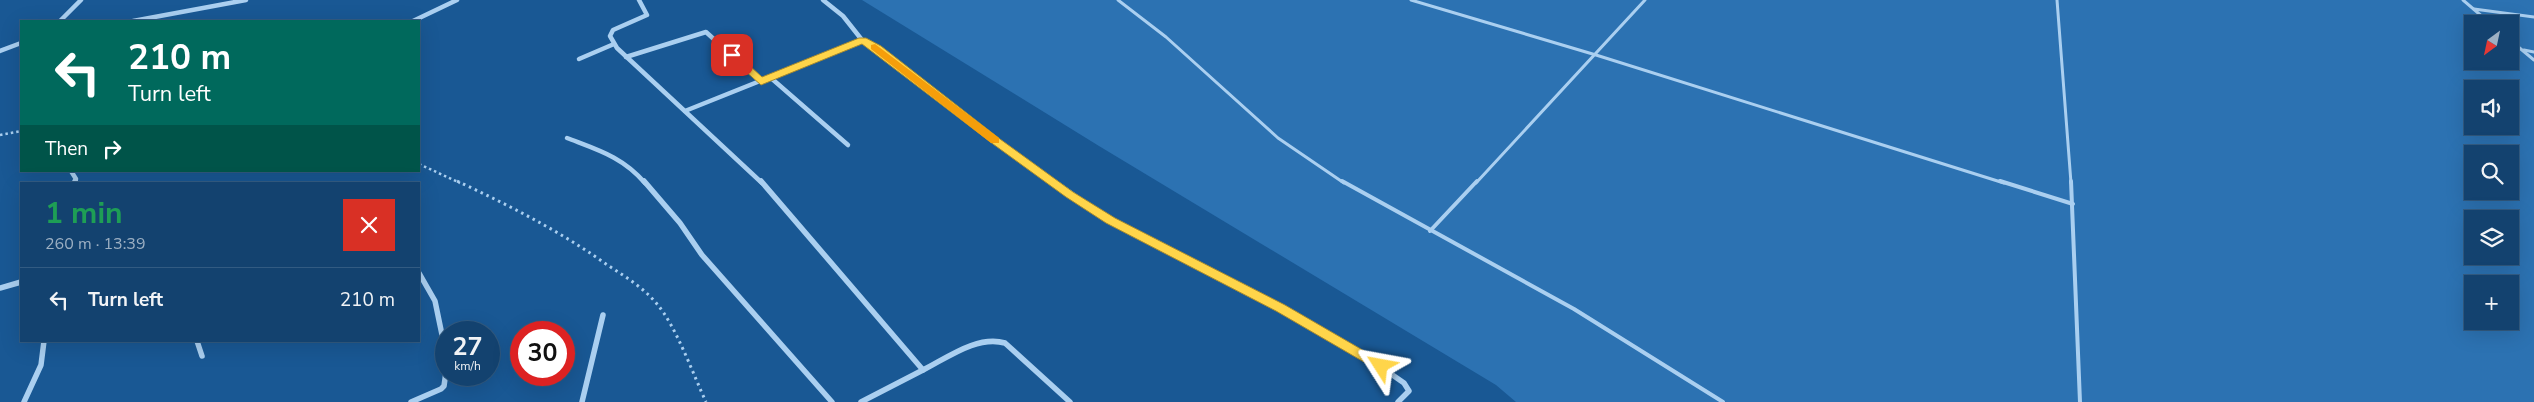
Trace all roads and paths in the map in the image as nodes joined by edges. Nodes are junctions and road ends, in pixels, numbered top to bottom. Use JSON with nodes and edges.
{"nodes":[{"id":1,"x":81,"y":0,"type":"edge"},
{"id":2,"x":246,"y":0,"type":"edge"},
{"id":3,"x":456,"y":0,"type":"edge"},
{"id":4,"x":639,"y":0,"type":"edge"},
{"id":5,"x":823,"y":0,"type":"edge"},
{"id":6,"x":1118,"y":0,"type":"edge"},
{"id":7,"x":1412,"y":0,"type":"edge"},
{"id":8,"x":1645,"y":0,"type":"edge"},
{"id":9,"x":2057,"y":0,"type":"edge"},
{"id":10,"x":2463,"y":0,"type":"edge"},
{"id":11,"x":230,"y":2,"type":"edge"},
{"id":12,"x":2474,"y":9,"type":"junction"},
{"id":13,"x":2481,"y":15,"type":"edge"},
{"id":14,"x":2534,"y":17,"type":"edge"},
{"id":15,"x":61,"y":20,"type":"edge"},
{"id":16,"x":138,"y":20,"type":"edge"},
{"id":17,"x":415,"y":20,"type":"edge"},
{"id":18,"x":862,"y":40,"type":"junction"},
{"id":19,"x":20,"y":43,"type":"edge"},
{"id":20,"x":614,"y":44,"type":"junction"},
{"id":21,"x":2519,"y":48,"type":"edge"},
{"id":22,"x":2522,"y":50,"type":"junction"},
{"id":23,"x":0,"y":51,"type":"edge"},
{"id":24,"x":2534,"y":52,"type":"edge"},
{"id":25,"x":1596,"y":55,"type":"junction"},
{"id":26,"x":626,"y":57,"type":"junction"},
{"id":27,"x":579,"y":59,"type":"dead end"},
{"id":28,"x":2534,"y":60,"type":"edge"},
{"id":29,"x":771,"y":78,"type":"junction"},
{"id":30,"x":761,"y":82,"type":"junction"},
{"id":31,"x":686,"y":111,"type":"junction"},
{"id":32,"x":20,"y":131,"type":"edge"},
{"id":33,"x":0,"y":135,"type":"edge"},
{"id":34,"x":567,"y":138,"type":"dead end"},
{"id":35,"x":848,"y":144,"type":"dead end"},
{"id":36,"x":420,"y":164,"type":"edge"},
{"id":37,"x":2073,"y":204,"type":"junction"},
{"id":38,"x":1430,"y":231,"type":"junction"},
{"id":39,"x":420,"y":275,"type":"edge"},
{"id":40,"x":20,"y":282,"type":"edge"},
{"id":41,"x":0,"y":288,"type":"edge"},
{"id":42,"x":604,"y":315,"type":"dead end"},
{"id":43,"x":441,"y":321,"type":"edge"},
{"id":44,"x":44,"y":342,"type":"edge"},
{"id":45,"x":197,"y":342,"type":"edge"},
{"id":46,"x":202,"y":356,"type":"dead end"},
{"id":47,"x":923,"y":370,"type":"junction"},
{"id":48,"x":444,"y":386,"type":"edge"},
{"id":49,"x":24,"y":402,"type":"edge"},
{"id":50,"x":411,"y":402,"type":"edge"},
{"id":51,"x":582,"y":402,"type":"edge"},
{"id":52,"x":706,"y":402,"type":"edge"},
{"id":53,"x":832,"y":402,"type":"edge"},
{"id":54,"x":861,"y":402,"type":"edge"},
{"id":55,"x":1070,"y":402,"type":"edge"},
{"id":56,"x":1398,"y":402,"type":"edge"},
{"id":57,"x":1723,"y":402,"type":"edge"},
{"id":58,"x":2080,"y":402,"type":"edge"}],
"edges":[{"from":1,"to":15,"type":"street"},
{"from":2,"to":11,"type":"street"},
{"from":3,"to":17,"type":"street"},
{"from":4,"to":20,"type":"street"},
{"from":5,"to":18,"type":"street"},
{"from":6,"to":38,"type":"lane"},
{"from":7,"to":25,"type":"lane"},
{"from":8,"to":25,"type":"lane"},
{"from":9,"to":37,"type":"lane"},
{"from":10,"to":12,"type":"lane"},
{"from":11,"to":16,"type":"street"},
{"from":12,"to":13,"type":"lane"},
{"from":12,"to":14,"type":"lane"},
{"from":18,"to":29,"type":"street"},
{"from":18,"to":56,"type":"street"},
{"from":19,"to":23,"type":"street"},
{"from":20,"to":26,"type":"street"},
{"from":20,"to":27,"type":"street"},
{"from":21,"to":22,"type":"lane"},
{"from":22,"to":24,"type":"lane"},
{"from":22,"to":28,"type":"lane"},
{"from":25,"to":37,"type":"lane"},
{"from":25,"to":38,"type":"lane"},
{"from":26,"to":30,"type":"street"},
{"from":26,"to":31,"type":"street"},
{"from":29,"to":30,"type":"street"},
{"from":29,"to":35,"type":"street"},
{"from":30,"to":31,"type":"street"},
{"from":31,"to":47,"type":"street"},
{"from":32,"to":33,"type":"path"},
{"from":34,"to":53,"type":"street"},
{"from":36,"to":52,"type":"path"},
{"from":37,"to":58,"type":"lane"},
{"from":38,"to":57,"type":"lane"},
{"from":39,"to":43,"type":"street"},
{"from":40,"to":41,"type":"street"},
{"from":42,"to":51,"type":"street"},
{"from":44,"to":49,"type":"street"},
{"from":45,"to":46,"type":"street"},
{"from":47,"to":54,"type":"street"},
{"from":47,"to":55,"type":"street"},
{"from":48,"to":50,"type":"street"}]}
